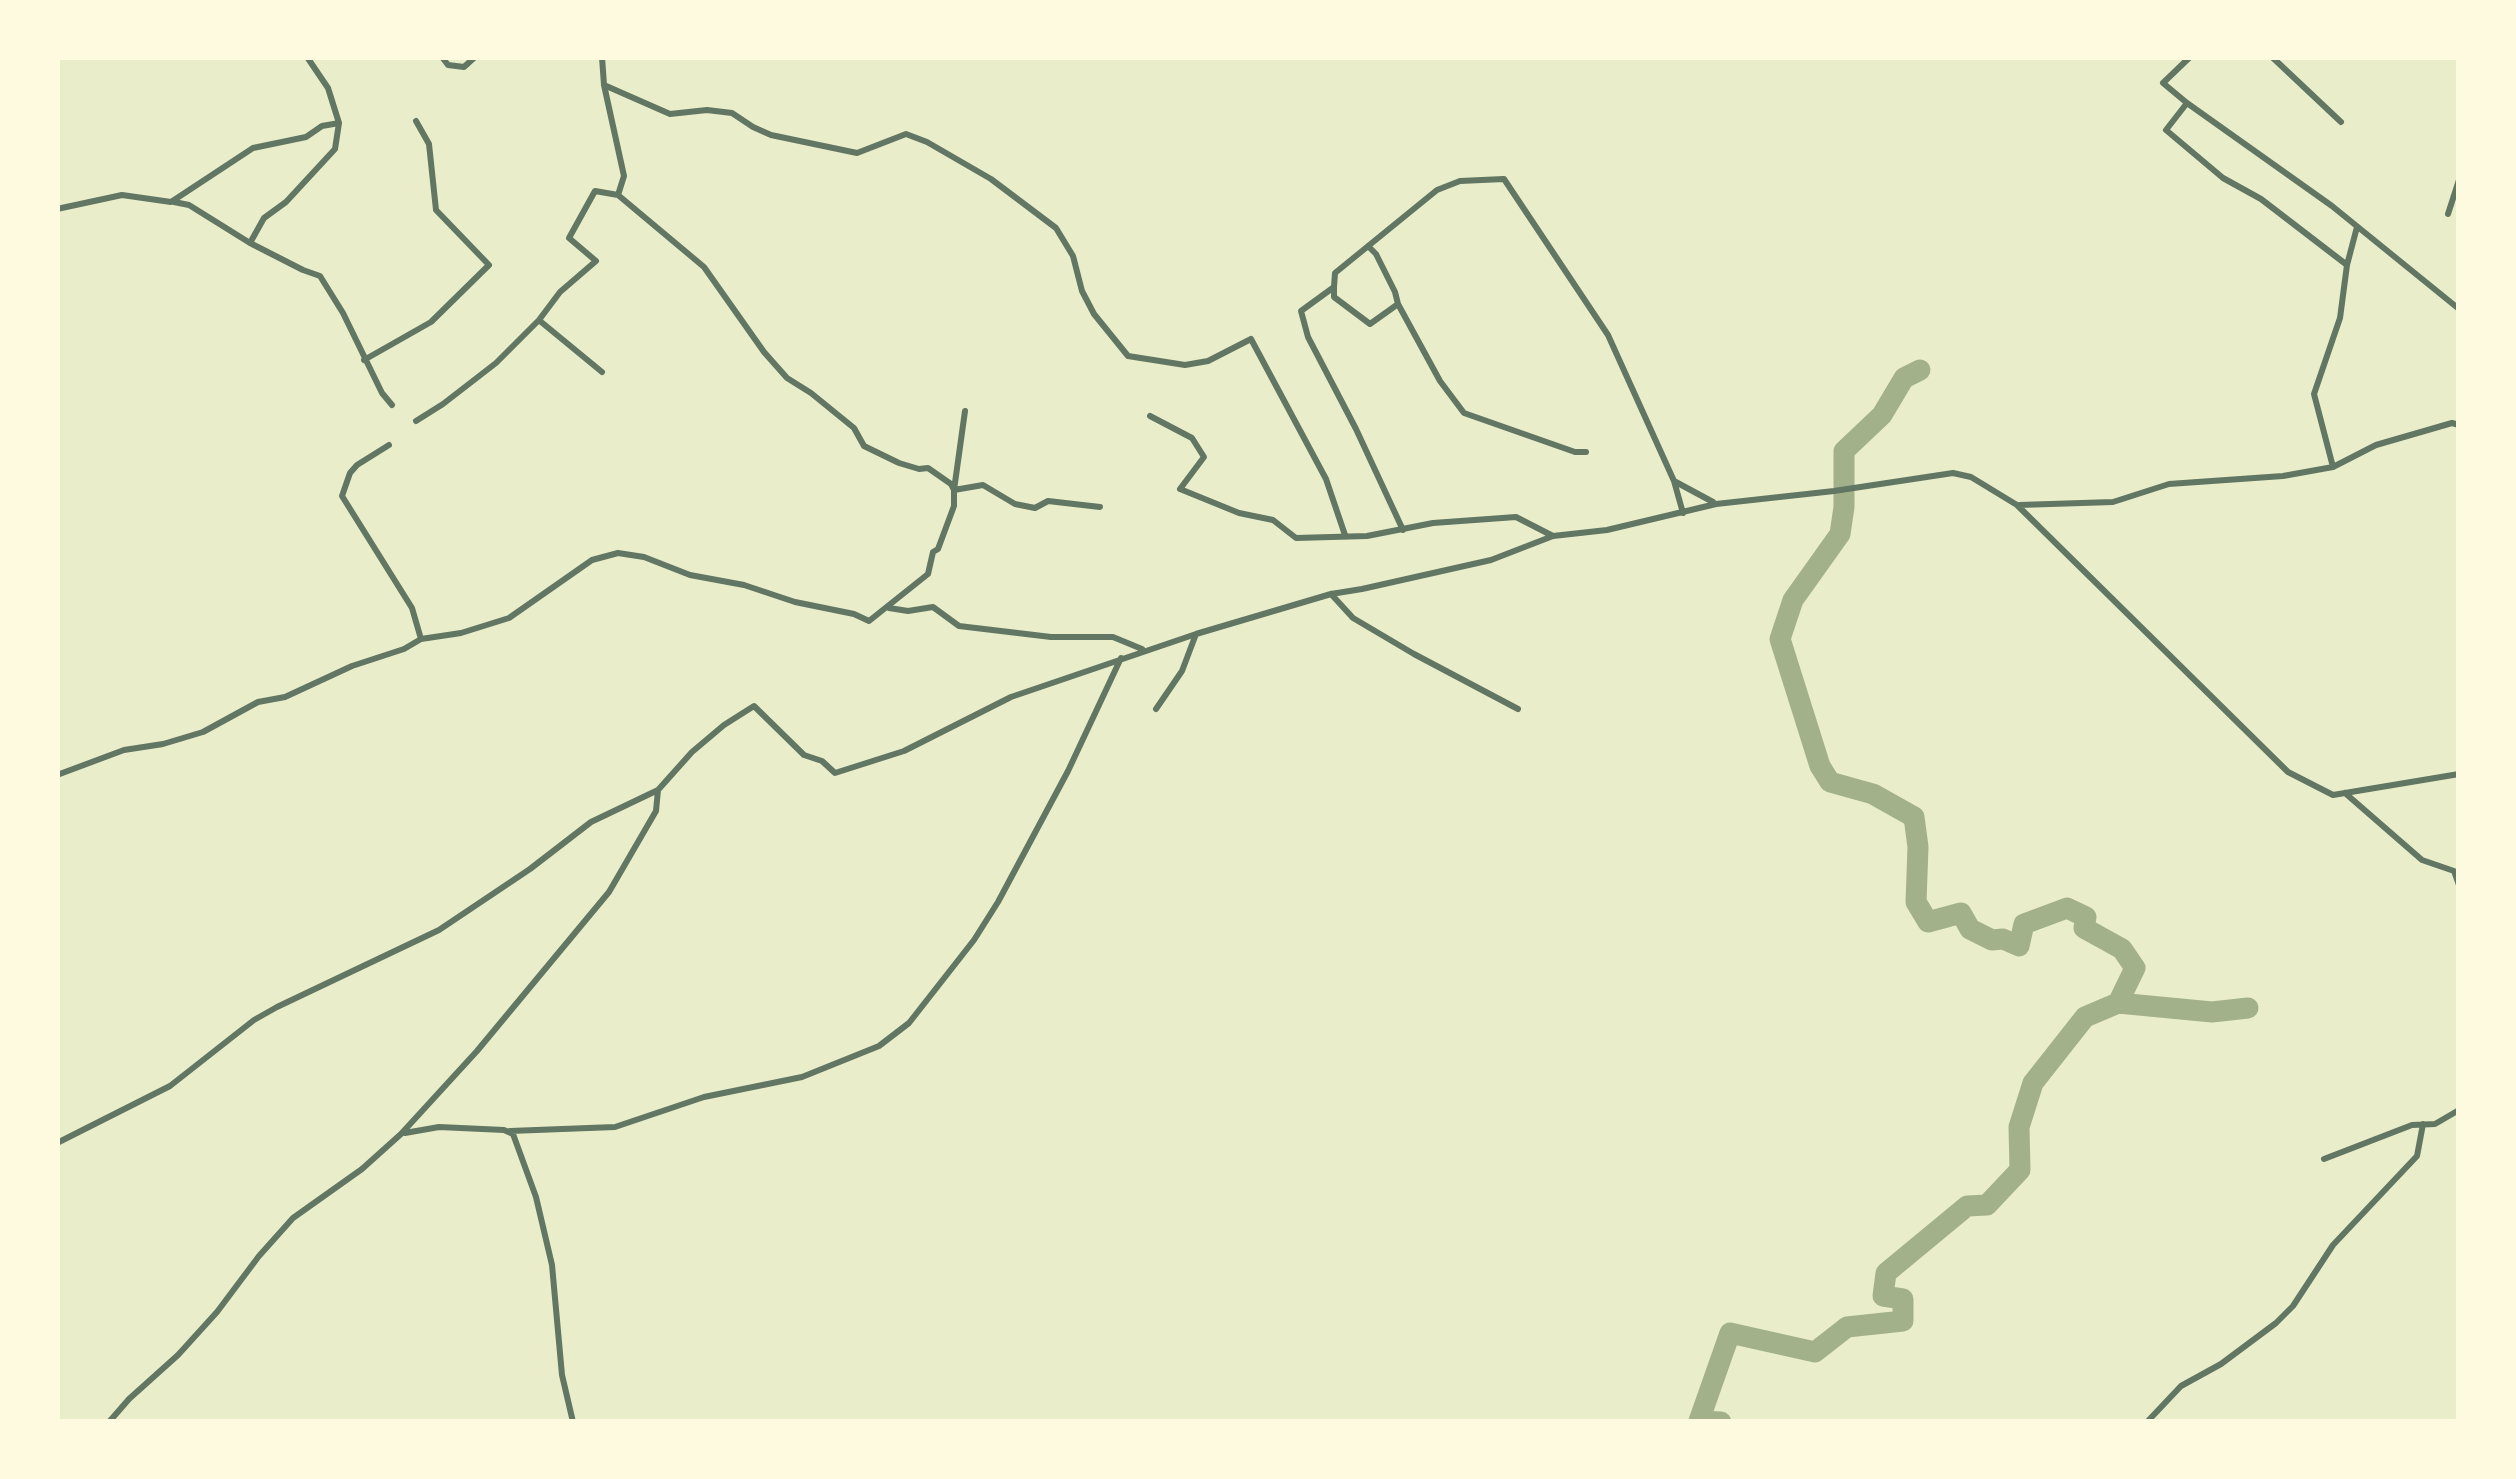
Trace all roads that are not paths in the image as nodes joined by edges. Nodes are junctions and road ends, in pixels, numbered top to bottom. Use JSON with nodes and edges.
{"nodes":[{"id":1,"x":308,"y":57,"type":"edge"},
{"id":2,"x":442,"y":57,"type":"edge"},
{"id":3,"x":476,"y":57,"type":"edge"},
{"id":4,"x":602,"y":57,"type":"edge"},
{"id":5,"x":2190,"y":57,"type":"edge"},
{"id":6,"x":2272,"y":57,"type":"edge"},
{"id":7,"x":604,"y":85,"type":"junction"},
{"id":8,"x":2187,"y":103,"type":"junction"},
{"id":9,"x":416,"y":121,"type":"dead end"},
{"id":10,"x":2341,"y":122,"type":"dead end"},
{"id":11,"x":339,"y":123,"type":"junction"},
{"id":12,"x":2459,"y":179,"type":"edge"},
{"id":13,"x":618,"y":195,"type":"junction"},
{"id":14,"x":171,"y":202,"type":"junction"},
{"id":15,"x":57,"y":209,"type":"edge"},
{"id":16,"x":2448,"y":214,"type":"dead end"},
{"id":17,"x":2356,"y":227,"type":"junction"},
{"id":18,"x":250,"y":243,"type":"junction"},
{"id":19,"x":1368,"y":246,"type":"junction"},
{"id":20,"x":2347,"y":265,"type":"junction"},
{"id":21,"x":1334,"y":287,"type":"junction"},
{"id":22,"x":1398,"y":304,"type":"junction"},
{"id":23,"x":2459,"y":309,"type":"edge"},
{"id":24,"x":539,"y":320,"type":"junction"},
{"id":25,"x":364,"y":360,"type":"junction"},
{"id":26,"x":602,"y":372,"type":"dead end"},
{"id":27,"x":392,"y":405,"type":"dead end"},
{"id":28,"x":965,"y":411,"type":"dead end"},
{"id":29,"x":1150,"y":416,"type":"dead end"},
{"id":30,"x":416,"y":421,"type":"dead end"},
{"id":31,"x":2457,"y":422,"type":"edge"},
{"id":32,"x":389,"y":446,"type":"dead end"},
{"id":33,"x":1586,"y":452,"type":"dead end"},
{"id":34,"x":2333,"y":466,"type":"junction"},
{"id":35,"x":1674,"y":481,"type":"junction"},
{"id":36,"x":954,"y":490,"type":"junction"},
{"id":37,"x":1716,"y":503,"type":"junction"},
{"id":38,"x":2017,"y":506,"type":"junction"},
{"id":39,"x":1100,"y":507,"type":"dead end"},
{"id":40,"x":1683,"y":513,"type":"junction"},
{"id":41,"x":1403,"y":530,"type":"junction"},
{"id":42,"x":1346,"y":535,"type":"junction"},
{"id":43,"x":1553,"y":536,"type":"junction"},
{"id":44,"x":1331,"y":594,"type":"junction"},
{"id":45,"x":871,"y":620,"type":"junction"},
{"id":46,"x":1196,"y":634,"type":"junction"},
{"id":47,"x":422,"y":639,"type":"junction"},
{"id":48,"x":1144,"y":650,"type":"junction"},
{"id":49,"x":1121,"y":658,"type":"junction"},
{"id":50,"x":1156,"y":709,"type":"dead end"},
{"id":51,"x":1518,"y":710,"type":"dead end"},
{"id":52,"x":2459,"y":774,"type":"edge"},
{"id":53,"x":57,"y":775,"type":"edge"},
{"id":54,"x":658,"y":790,"type":"junction"},
{"id":55,"x":2345,"y":793,"type":"junction"},
{"id":56,"x":2459,"y":885,"type":"edge"},
{"id":57,"x":2459,"y":1110,"type":"edge"},
{"id":58,"x":2423,"y":1124,"type":"junction"},
{"id":59,"x":510,"y":1131,"type":"junction"},
{"id":60,"x":401,"y":1134,"type":"junction"},
{"id":61,"x":57,"y":1143,"type":"edge"},
{"id":62,"x":2324,"y":1159,"type":"dead end"},
{"id":63,"x":109,"y":1422,"type":"edge"},
{"id":64,"x":573,"y":1422,"type":"edge"},
{"id":65,"x":2147,"y":1422,"type":"edge"}],
"edges":[{"from":1,"to":11,"type":"street"},
{"from":2,"to":3,"type":"street"},
{"from":4,"to":7,"type":"street"},
{"from":5,"to":8,"type":"street"},
{"from":6,"to":10,"type":"street"},
{"from":7,"to":13,"type":"street"},
{"from":7,"to":42,"type":"street"},
{"from":8,"to":17,"type":"street"},
{"from":8,"to":20,"type":"street"},
{"from":9,"to":25,"type":"street"},
{"from":11,"to":14,"type":"street"},
{"from":11,"to":18,"type":"street"},
{"from":12,"to":16,"type":"street"},
{"from":13,"to":24,"type":"street"},
{"from":13,"to":36,"type":"street"},
{"from":14,"to":15,"type":"street"},
{"from":14,"to":18,"type":"street"},
{"from":17,"to":20,"type":"street"},
{"from":17,"to":23,"type":"street"},
{"from":18,"to":25,"type":"street"},
{"from":19,"to":21,"type":"street"},
{"from":19,"to":22,"type":"street"},
{"from":19,"to":35,"type":"street"},
{"from":20,"to":34,"type":"street"},
{"from":21,"to":22,"type":"street"},
{"from":21,"to":41,"type":"street"},
{"from":22,"to":33,"type":"street"},
{"from":24,"to":26,"type":"street"},
{"from":24,"to":30,"type":"street"},
{"from":25,"to":27,"type":"street"},
{"from":28,"to":36,"type":"street"},
{"from":29,"to":42,"type":"street"},
{"from":31,"to":34,"type":"street"},
{"from":32,"to":47,"type":"street"},
{"from":34,"to":38,"type":"street"},
{"from":35,"to":37,"type":"street"},
{"from":35,"to":40,"type":"street"},
{"from":36,"to":39,"type":"street"},
{"from":36,"to":45,"type":"street"},
{"from":37,"to":38,"type":"street"},
{"from":37,"to":40,"type":"street"},
{"from":38,"to":55,"type":"street"},
{"from":40,"to":43,"type":"street"},
{"from":41,"to":42,"type":"street"},
{"from":41,"to":43,"type":"street"},
{"from":43,"to":44,"type":"street"},
{"from":44,"to":46,"type":"street"},
{"from":44,"to":51,"type":"street"},
{"from":45,"to":47,"type":"street"},
{"from":45,"to":48,"type":"street"},
{"from":46,"to":48,"type":"street"},
{"from":46,"to":50,"type":"street"},
{"from":47,"to":53,"type":"street"},
{"from":48,"to":49,"type":"street"},
{"from":49,"to":54,"type":"street"},
{"from":49,"to":59,"type":"street"},
{"from":52,"to":55,"type":"street"},
{"from":54,"to":60,"type":"street"},
{"from":54,"to":61,"type":"street"},
{"from":55,"to":56,"type":"street"},
{"from":57,"to":58,"type":"street"},
{"from":58,"to":62,"type":"street"},
{"from":58,"to":65,"type":"street"},
{"from":59,"to":60,"type":"street"},
{"from":59,"to":64,"type":"street"},
{"from":60,"to":63,"type":"street"}]}
